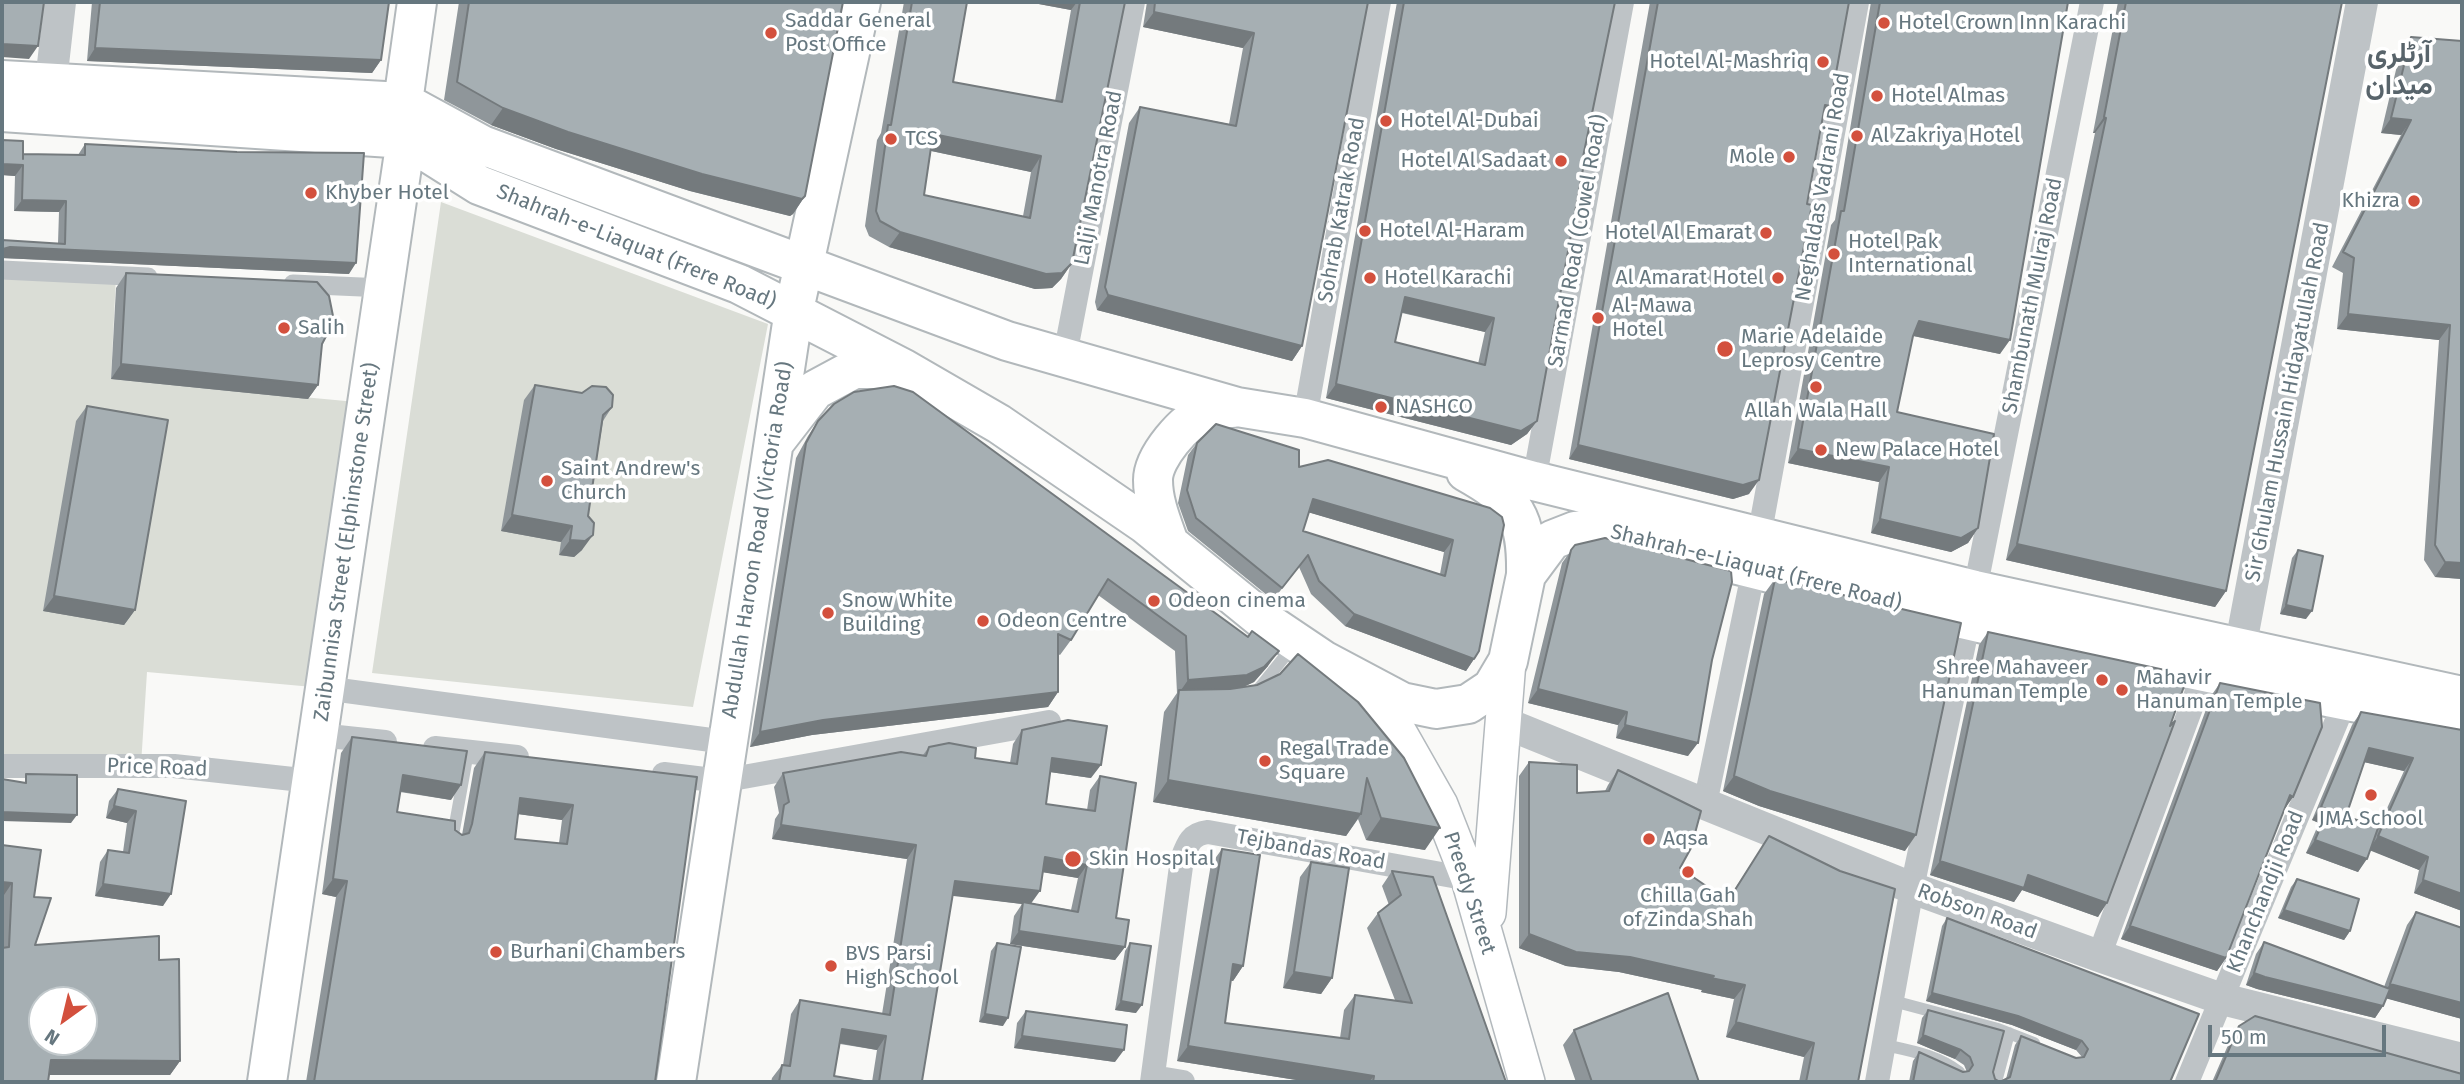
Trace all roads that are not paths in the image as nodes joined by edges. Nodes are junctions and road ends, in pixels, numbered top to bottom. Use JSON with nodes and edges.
{"nodes":[{"id":1,"x":60,"y":2,"type":"edge"},
{"id":2,"x":417,"y":2,"type":"edge"},
{"id":3,"x":861,"y":2,"type":"edge"},
{"id":4,"x":1133,"y":2,"type":"edge"},
{"id":5,"x":1379,"y":2,"type":"edge"},
{"id":6,"x":1622,"y":2,"type":"edge"},
{"id":7,"x":1857,"y":2,"type":"edge"},
{"id":8,"x":2092,"y":2,"type":"edge"},
{"id":9,"x":2362,"y":2,"type":"edge"},
{"id":10,"x":2,"y":80,"type":"edge"},
{"id":11,"x":51,"y":82,"type":"junction"},
{"id":12,"x":2,"y":112,"type":"edge"},
{"id":13,"x":404,"y":121,"type":"junction"},
{"id":14,"x":803,"y":264,"type":"junction"},
{"id":15,"x":2,"y":270,"type":"edge"},
{"id":16,"x":166,"y":278,"type":"edge"},
{"id":17,"x":275,"y":283,"type":"edge"},
{"id":18,"x":384,"y":288,"type":"junction"},
{"id":19,"x":794,"y":310,"type":"junction"},
{"id":20,"x":1065,"y":355,"type":"junction"},
{"id":21,"x":904,"y":369,"type":"junction"},
{"id":22,"x":1237,"y":407,"type":"junction"},
{"id":23,"x":1305,"y":418,"type":"junction"},
{"id":24,"x":1383,"y":438,"type":"junction"},
{"id":25,"x":775,"y":442,"type":"junction"},
{"id":26,"x":1534,"y":481,"type":"junction"},
{"id":27,"x":1169,"y":543,"type":"junction"},
{"id":28,"x":1757,"y":553,"type":"junction"},
{"id":29,"x":1526,"y":575,"type":"junction"},
{"id":30,"x":1972,"y":605,"type":"junction"},
{"id":31,"x":1310,"y":651,"type":"junction"},
{"id":32,"x":1508,"y":661,"type":"junction"},
{"id":33,"x":2227,"y":666,"type":"junction"},
{"id":34,"x":324,"y":688,"type":"junction"},
{"id":35,"x":1247,"y":695,"type":"edge"},
{"id":36,"x":2462,"y":696,"type":"edge"},
{"id":37,"x":2345,"y":701,"type":"junction"},
{"id":38,"x":1049,"y":722,"type":"edge"},
{"id":39,"x":1505,"y":723,"type":"junction"},
{"id":40,"x":2462,"y":723,"type":"edge"},
{"id":41,"x":319,"y":735,"type":"junction"},
{"id":42,"x":726,"y":742,"type":"junction"},
{"id":43,"x":468,"y":752,"type":"junction"},
{"id":44,"x":534,"y":759,"type":"edge"},
{"id":45,"x":2,"y":766,"type":"edge"},
{"id":46,"x":641,"y":772,"type":"edge"},
{"id":47,"x":311,"y":781,"type":"junction"},
{"id":48,"x":721,"y":781,"type":"junction"},
{"id":49,"x":1705,"y":804,"type":"junction"},
{"id":50,"x":452,"y":842,"type":"edge"},
{"id":51,"x":1469,"y":879,"type":"junction"},
{"id":52,"x":1912,"y":888,"type":"junction"},
{"id":53,"x":1486,"y":945,"type":"junction"},
{"id":54,"x":2099,"y":956,"type":"junction"},
{"id":55,"x":2222,"y":999,"type":"junction"},
{"id":56,"x":1893,"y":1001,"type":"junction"},
{"id":57,"x":2009,"y":1033,"type":"junction"},
{"id":58,"x":1885,"y":1045,"type":"junction"},
{"id":59,"x":2046,"y":1049,"type":"edge"},
{"id":60,"x":2462,"y":1059,"type":"edge"},
{"id":61,"x":1959,"y":1072,"type":"edge"},
{"id":62,"x":1153,"y":1080,"type":"edge"},
{"id":63,"x":267,"y":1082,"type":"edge"},
{"id":64,"x":676,"y":1082,"type":"edge"},
{"id":65,"x":1183,"y":1082,"type":"edge"},
{"id":66,"x":1527,"y":1082,"type":"edge"},
{"id":67,"x":1877,"y":1082,"type":"edge"},
{"id":68,"x":1996,"y":1082,"type":"edge"},
{"id":69,"x":2187,"y":1082,"type":"edge"}],
"edges":[{"from":1,"to":11,"type":"street"},
{"from":2,"to":13,"type":"main road","name":"Zaibunnisa Street (Elphinstone Street)"},
{"from":3,"to":14,"type":"main road","name":"Abdullah Haroon Road (Victoria Road)"},
{"from":4,"to":20,"type":"street","name":"Lalji Manotra Road"},
{"from":5,"to":23,"type":"street","name":"Sohrab Katrak Road"},
{"from":6,"to":26,"type":"street","name":"Sarmad Road (Cowel Road)"},
{"from":7,"to":28,"type":"street","name":"Neghaldas Vadrani Road"},
{"from":8,"to":30,"type":"street","name":"Shambunath Mulraj Road"},
{"from":9,"to":33,"type":"street","name":"Sir Ghulam Hussain Hidayatullah Road"},
{"from":10,"to":11,"type":"main road","name":"Shahrah-e-Liaquat (Frere Road)"},
{"from":11,"to":13,"type":"main road","name":"Shahrah-e-Liaquat (Frere Road)"},
{"from":12,"to":13,"type":"main road","name":"Shahrah-e-Liaquat (Frere Road)"},
{"from":13,"to":14,"type":"main road","name":"Shahrah-e-Liaquat (Frere Road)"},
{"from":13,"to":18,"type":"main road","name":"Zaibunnisa Street (Elphinstone Street)"},
{"from":13,"to":19,"type":"main road","name":"Shahrah-e-Liaquat (Frere Road)"},
{"from":14,"to":19,"type":"main road","name":"Abdullah Haroon Road (Victoria Road)"},
{"from":14,"to":20,"type":"main road","name":"Shahrah-e-Liaquat (Frere Road)"},
{"from":15,"to":16,"type":"street"},
{"from":17,"to":18,"type":"street"},
{"from":18,"to":34,"type":"main road","name":"Zaibunnisa Street (Elphinstone Street)"},
{"from":19,"to":21,"type":"main road","name":"Shahrah-e-Liaquat (Frere Road)"},
{"from":19,"to":25,"type":"main road","name":"Abdullah Haroon Road (Victoria Road)"},
{"from":20,"to":22,"type":"main road","name":"Shahrah-e-Liaquat (Frere Road)"},
{"from":21,"to":25,"type":"main road"},
{"from":21,"to":27,"type":"main road","name":"Shahrah-e-Liaquat (Frere Road)"},
{"from":22,"to":23,"type":"main road","name":"Shahrah-e-Liaquat (Frere Road)"},
{"from":22,"to":27,"type":"main road"},
{"from":23,"to":24,"type":"main road","name":"Shahrah-e-Liaquat (Frere Road)"},
{"from":24,"to":26,"type":"main road","name":"Shahrah-e-Liaquat (Frere Road)"},
{"from":24,"to":29,"type":"main road"},
{"from":25,"to":42,"type":"main road","name":"Abdullah Haroon Road (Victoria Road)"},
{"from":26,"to":28,"type":"main road","name":"Shahrah-e-Liaquat (Frere Road)"},
{"from":27,"to":31,"type":"main road","name":"Shahrah-e-Liaquat (Frere Road)"},
{"from":28,"to":29,"type":"main road","name":"Shahrah-e-Liaquat (Frere Road)"},
{"from":28,"to":30,"type":"main road","name":"Shahrah-e-Liaquat (Frere Road)"},
{"from":28,"to":49,"type":"street","name":"Neghaldas Vadrani Road"},
{"from":29,"to":32,"type":"main road","name":"Shahrah-e-Liaquat (Frere Road)"},
{"from":30,"to":33,"type":"main road","name":"Shahrah-e-Liaquat (Frere Road)"},
{"from":30,"to":52,"type":"street","name":"Shambunath Mulraj Road"},
{"from":31,"to":32,"type":"main road","name":"Shahrah-e-Liaquat (Frere Road)"},
{"from":31,"to":35,"type":"lane"},
{"from":31,"to":51,"type":"main road","name":"Preedy Street"},
{"from":32,"to":39,"type":"main road"},
{"from":33,"to":36,"type":"main road","name":"Shahrah-e-Liaquat (Frere Road)"},
{"from":33,"to":37,"type":"main road","name":"Shahrah-e-Liaquat (Frere Road)"},
{"from":33,"to":54,"type":"street"},
{"from":34,"to":41,"type":"main road","name":"Zaibunnisa Street (Elphinstone Street)"},
{"from":34,"to":42,"type":"street"},
{"from":37,"to":40,"type":"main road","name":"Shahrah-e-Liaquat (Frere Road)"},
{"from":37,"to":55,"type":"street","name":"Khanchandji Road"},
{"from":38,"to":48,"type":"street"},
{"from":39,"to":49,"type":"street","name":"Robson Road"},
{"from":39,"to":53,"type":"main road"},
{"from":41,"to":43,"type":"street"},
{"from":41,"to":47,"type":"main road","name":"Zaibunnisa Street (Elphinstone Street)"},
{"from":42,"to":48,"type":"main road","name":"Abdullah Haroon Road (Victoria Road)"},
{"from":43,"to":44,"type":"street"},
{"from":43,"to":50,"type":"lane"},
{"from":45,"to":47,"type":"street","name":"Price Road"},
{"from":46,"to":48,"type":"street"},
{"from":47,"to":63,"type":"main road","name":"Zaibunnisa Street (Elphinstone Street)"},
{"from":48,"to":64,"type":"main road","name":"Abdullah Haroon Road (Victoria Road)"},
{"from":49,"to":52,"type":"street","name":"Robson Road"},
{"from":51,"to":53,"type":"main road","name":"Preedy Street"},
{"from":51,"to":62,"type":"street","name":"Tejbandas Road"},
{"from":52,"to":54,"type":"street","name":"Robson Road"},
{"from":52,"to":56,"type":"street","name":"Shambunath Mulraj Road"},
{"from":53,"to":66,"type":"main road","name":"Preedy Street"},
{"from":54,"to":55,"type":"street","name":"Robson Road"},
{"from":55,"to":60,"type":"street","name":"Robson Road"},
{"from":55,"to":69,"type":"street","name":"Khanchandji Road"},
{"from":56,"to":57,"type":"lane"},
{"from":56,"to":58,"type":"street","name":"Shambunath Mulraj Road"},
{"from":57,"to":59,"type":"lane"},
{"from":57,"to":68,"type":"lane"},
{"from":58,"to":61,"type":"lane"},
{"from":58,"to":67,"type":"street","name":"Shambunath Mulraj Road"},
{"from":62,"to":65,"type":"street"}]}
